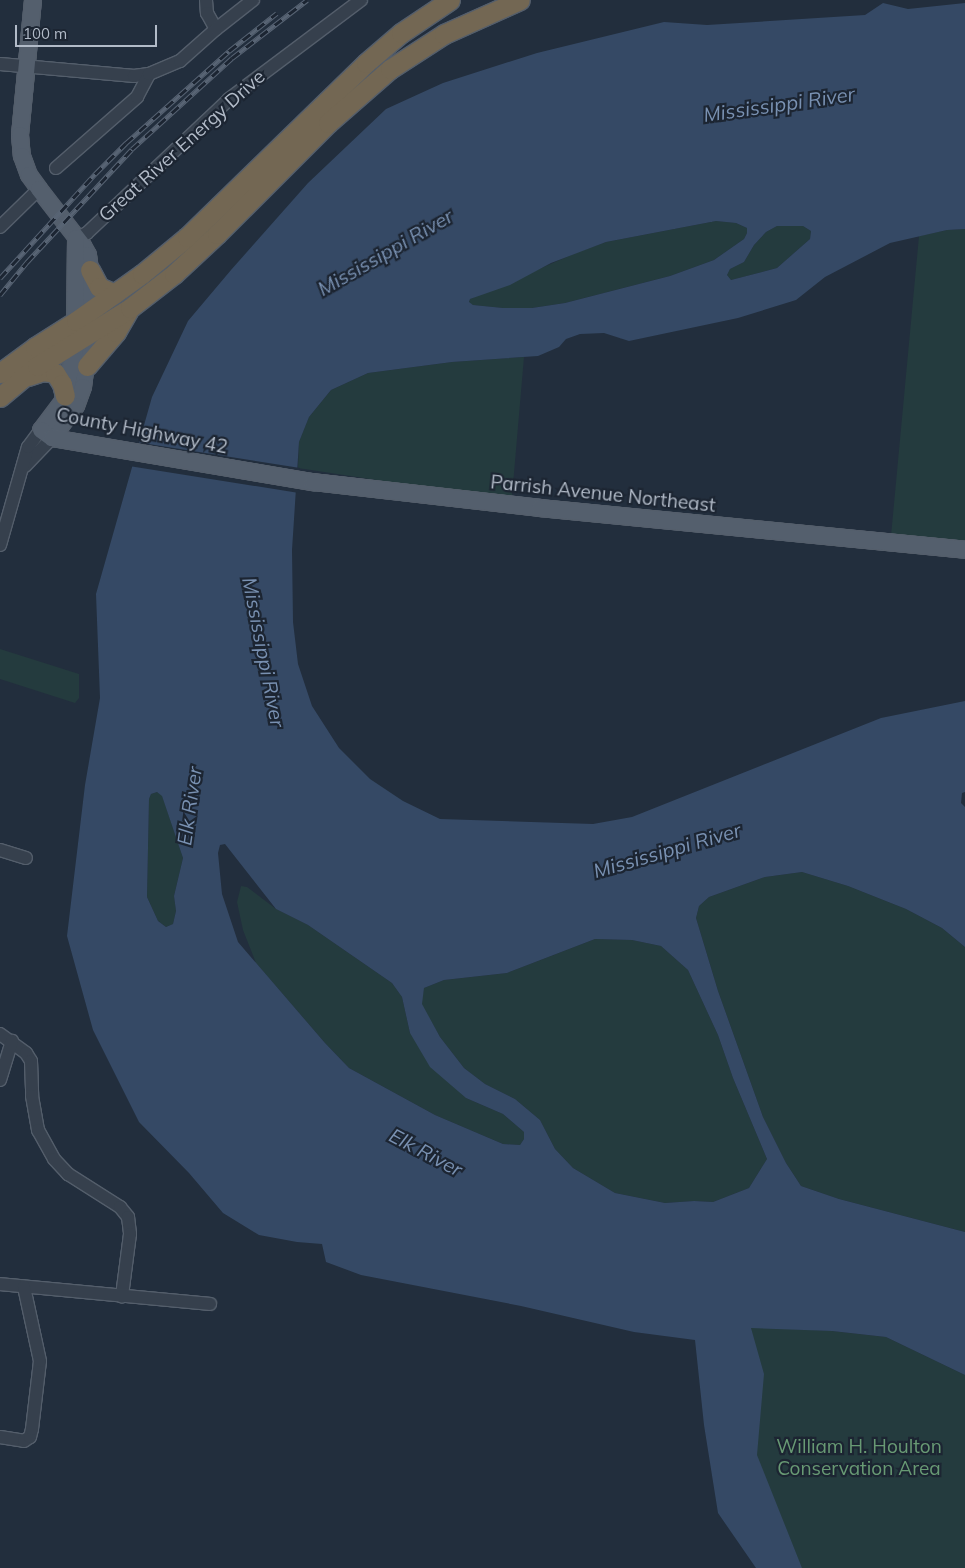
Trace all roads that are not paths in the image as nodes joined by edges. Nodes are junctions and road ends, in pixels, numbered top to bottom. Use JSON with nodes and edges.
{"nodes":[{"id":1,"x":33,"y":0,"type":"edge"},
{"id":2,"x":206,"y":0,"type":"edge"},
{"id":3,"x":253,"y":0,"type":"edge"},
{"id":4,"x":361,"y":0,"type":"edge"},
{"id":5,"x":450,"y":0,"type":"edge"},
{"id":6,"x":520,"y":0,"type":"edge"},
{"id":7,"x":216,"y":28,"type":"junction"},
{"id":8,"x":0,"y":64,"type":"edge"},
{"id":9,"x":26,"y":68,"type":"junction"},
{"id":10,"x":150,"y":74,"type":"junction"},
{"id":11,"x":56,"y":168,"type":"dead end"},
{"id":12,"x":39,"y":189,"type":"junction"},
{"id":13,"x":0,"y":227,"type":"edge"},
{"id":14,"x":76,"y":238,"type":"junction"},
{"id":15,"x":90,"y":270,"type":"junction"},
{"id":16,"x":115,"y":294,"type":"junction"},
{"id":17,"x":130,"y":308,"type":"junction"},
{"id":18,"x":83,"y":327,"type":"junction"},
{"id":19,"x":87,"y":366,"type":"junction"},
{"id":20,"x":0,"y":372,"type":"edge"},
{"id":21,"x":22,"y":378,"type":"junction"},
{"id":22,"x":65,"y":396,"type":"junction"},
{"id":23,"x":0,"y":397,"type":"edge"},
{"id":24,"x":70,"y":415,"type":"junction"},
{"id":25,"x":46,"y":434,"type":"junction"},
{"id":26,"x":78,"y":442,"type":"junction"},
{"id":27,"x":238,"y":469,"type":"joint"},
{"id":28,"x":0,"y":545,"type":"edge"},
{"id":29,"x":965,"y":550,"type":"edge"},
{"id":30,"x":0,"y":850,"type":"edge"},
{"id":31,"x":26,"y":858,"type":"dead end"},
{"id":32,"x":0,"y":1034,"type":"edge"},
{"id":33,"x":12,"y":1041,"type":"junction"},
{"id":34,"x":0,"y":1080,"type":"edge"},
{"id":35,"x":0,"y":1284,"type":"edge"},
{"id":36,"x":24,"y":1287,"type":"junction"},
{"id":37,"x":122,"y":1296,"type":"junction"},
{"id":38,"x":210,"y":1304,"type":"dead end"},
{"id":39,"x":0,"y":1437,"type":"edge"}],
"edges":[{"from":1,"to":9,"type":"main road"},
{"from":2,"to":7,"type":"street"},
{"from":3,"to":7,"type":"street"},
{"from":4,"to":14,"type":"street","name":"Great River Energy Drive"},
{"from":5,"to":16,"type":"highway"},
{"from":6,"to":17,"type":"highway"},
{"from":7,"to":10,"type":"street"},
{"from":8,"to":9,"type":"street"},
{"from":9,"to":10,"type":"street"},
{"from":9,"to":12,"type":"main road"},
{"from":10,"to":11,"type":"street"},
{"from":12,"to":13,"type":"street"},
{"from":12,"to":14,"type":"main road"},
{"from":14,"to":15,"type":"main road"},
{"from":14,"to":18,"type":"main road"},
{"from":15,"to":16,"type":"highway"},
{"from":15,"to":18,"type":"main road"},
{"from":16,"to":18,"type":"highway"},
{"from":17,"to":18,"type":"highway"},
{"from":17,"to":19,"type":"highway"},
{"from":18,"to":19,"type":"main road"},
{"from":18,"to":20,"type":"highway"},
{"from":18,"to":21,"type":"highway"},
{"from":18,"to":22,"type":"main road"},
{"from":19,"to":24,"type":"main road"},
{"from":21,"to":22,"type":"highway"},
{"from":21,"to":23,"type":"highway"},
{"from":22,"to":25,"type":"main road"},
{"from":24,"to":25,"type":"main road"},
{"from":24,"to":26,"type":"main road"},
{"from":25,"to":26,"type":"main road","name":"County Highway 42"},
{"from":25,"to":28,"type":"street"},
{"from":26,"to":27,"type":"main road","name":"County Highway 42"},
{"from":27,"to":29,"type":"main road","name":"Parrish Avenue Northeast"},
{"from":30,"to":31,"type":"street"},
{"from":32,"to":33,"type":"street"},
{"from":33,"to":34,"type":"street"},
{"from":33,"to":37,"type":"street"},
{"from":35,"to":36,"type":"street"},
{"from":36,"to":37,"type":"street"},
{"from":36,"to":39,"type":"street"},
{"from":37,"to":38,"type":"street"}]}
